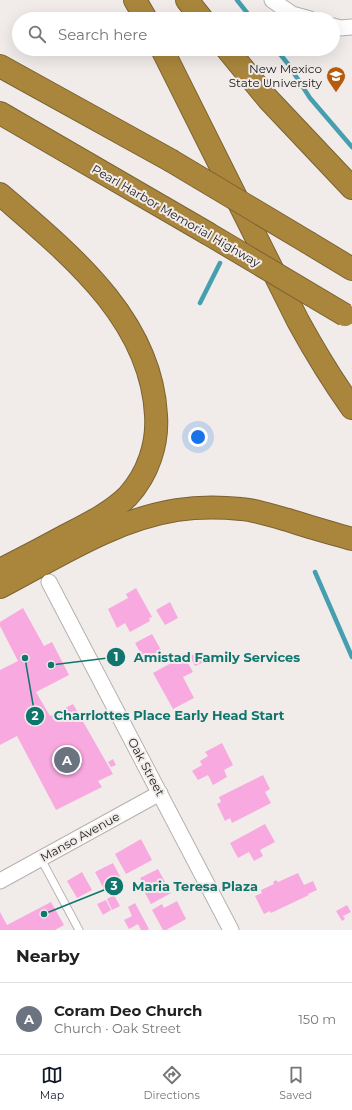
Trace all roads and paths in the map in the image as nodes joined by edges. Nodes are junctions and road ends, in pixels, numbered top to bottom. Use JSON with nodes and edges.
{"nodes":[{"id":1,"x":135,"y":0,"type":"edge"},
{"id":2,"x":187,"y":0,"type":"edge"},
{"id":3,"x":272,"y":0,"type":"edge"},
{"id":4,"x":142,"y":12,"type":"edge"},
{"id":5,"x":196,"y":12,"type":"edge"},
{"id":6,"x":289,"y":12,"type":"edge"},
{"id":7,"x":352,"y":27,"type":"edge"},
{"id":8,"x":340,"y":28,"type":"edge"},
{"id":9,"x":165,"y":56,"type":"edge"},
{"id":10,"x":233,"y":56,"type":"edge"},
{"id":11,"x":0,"y":66,"type":"edge"},
{"id":12,"x":0,"y":113,"type":"edge"},
{"id":13,"x":352,"y":188,"type":"edge"},
{"id":14,"x":0,"y":194,"type":"edge"},
{"id":15,"x":352,"y":269,"type":"edge"},
{"id":16,"x":348,"y":317,"type":"edge"},
{"id":17,"x":352,"y":408,"type":"edge"},
{"id":18,"x":352,"y":539,"type":"edge"},
{"id":19,"x":0,"y":570,"type":"edge"},
{"id":20,"x":49,"y":582,"type":"dead end"},
{"id":21,"x":0,"y":587,"type":"edge"},
{"id":22,"x":160,"y":793,"type":"junction"},
{"id":23,"x":41,"y":859,"type":"junction"},
{"id":24,"x":0,"y":881,"type":"edge"},
{"id":25,"x":79,"y":930,"type":"edge"},
{"id":26,"x":231,"y":930,"type":"edge"}],
"edges":[{"from":1,"to":4,"type":"highway"},
{"from":2,"to":5,"type":"highway"},
{"from":3,"to":6,"type":"street"},
{"from":7,"to":8,"type":"street"},
{"from":9,"to":17,"type":"highway"},
{"from":10,"to":13,"type":"highway"},
{"from":11,"to":15,"type":"highway","bridge":true},
{"from":12,"to":16,"type":"highway","name":"Pearl Harbor Memorial Highway","bridge":true},
{"from":14,"to":19,"type":"highway"},
{"from":18,"to":21,"type":"highway"},
{"from":20,"to":22,"type":"street","name":"Oak Street"},
{"from":22,"to":23,"type":"street","name":"Manso Avenue"},
{"from":22,"to":26,"type":"street","name":"Oak Street"},
{"from":23,"to":24,"type":"street","name":"Manso Avenue"},
{"from":23,"to":25,"type":"lane"}]}
